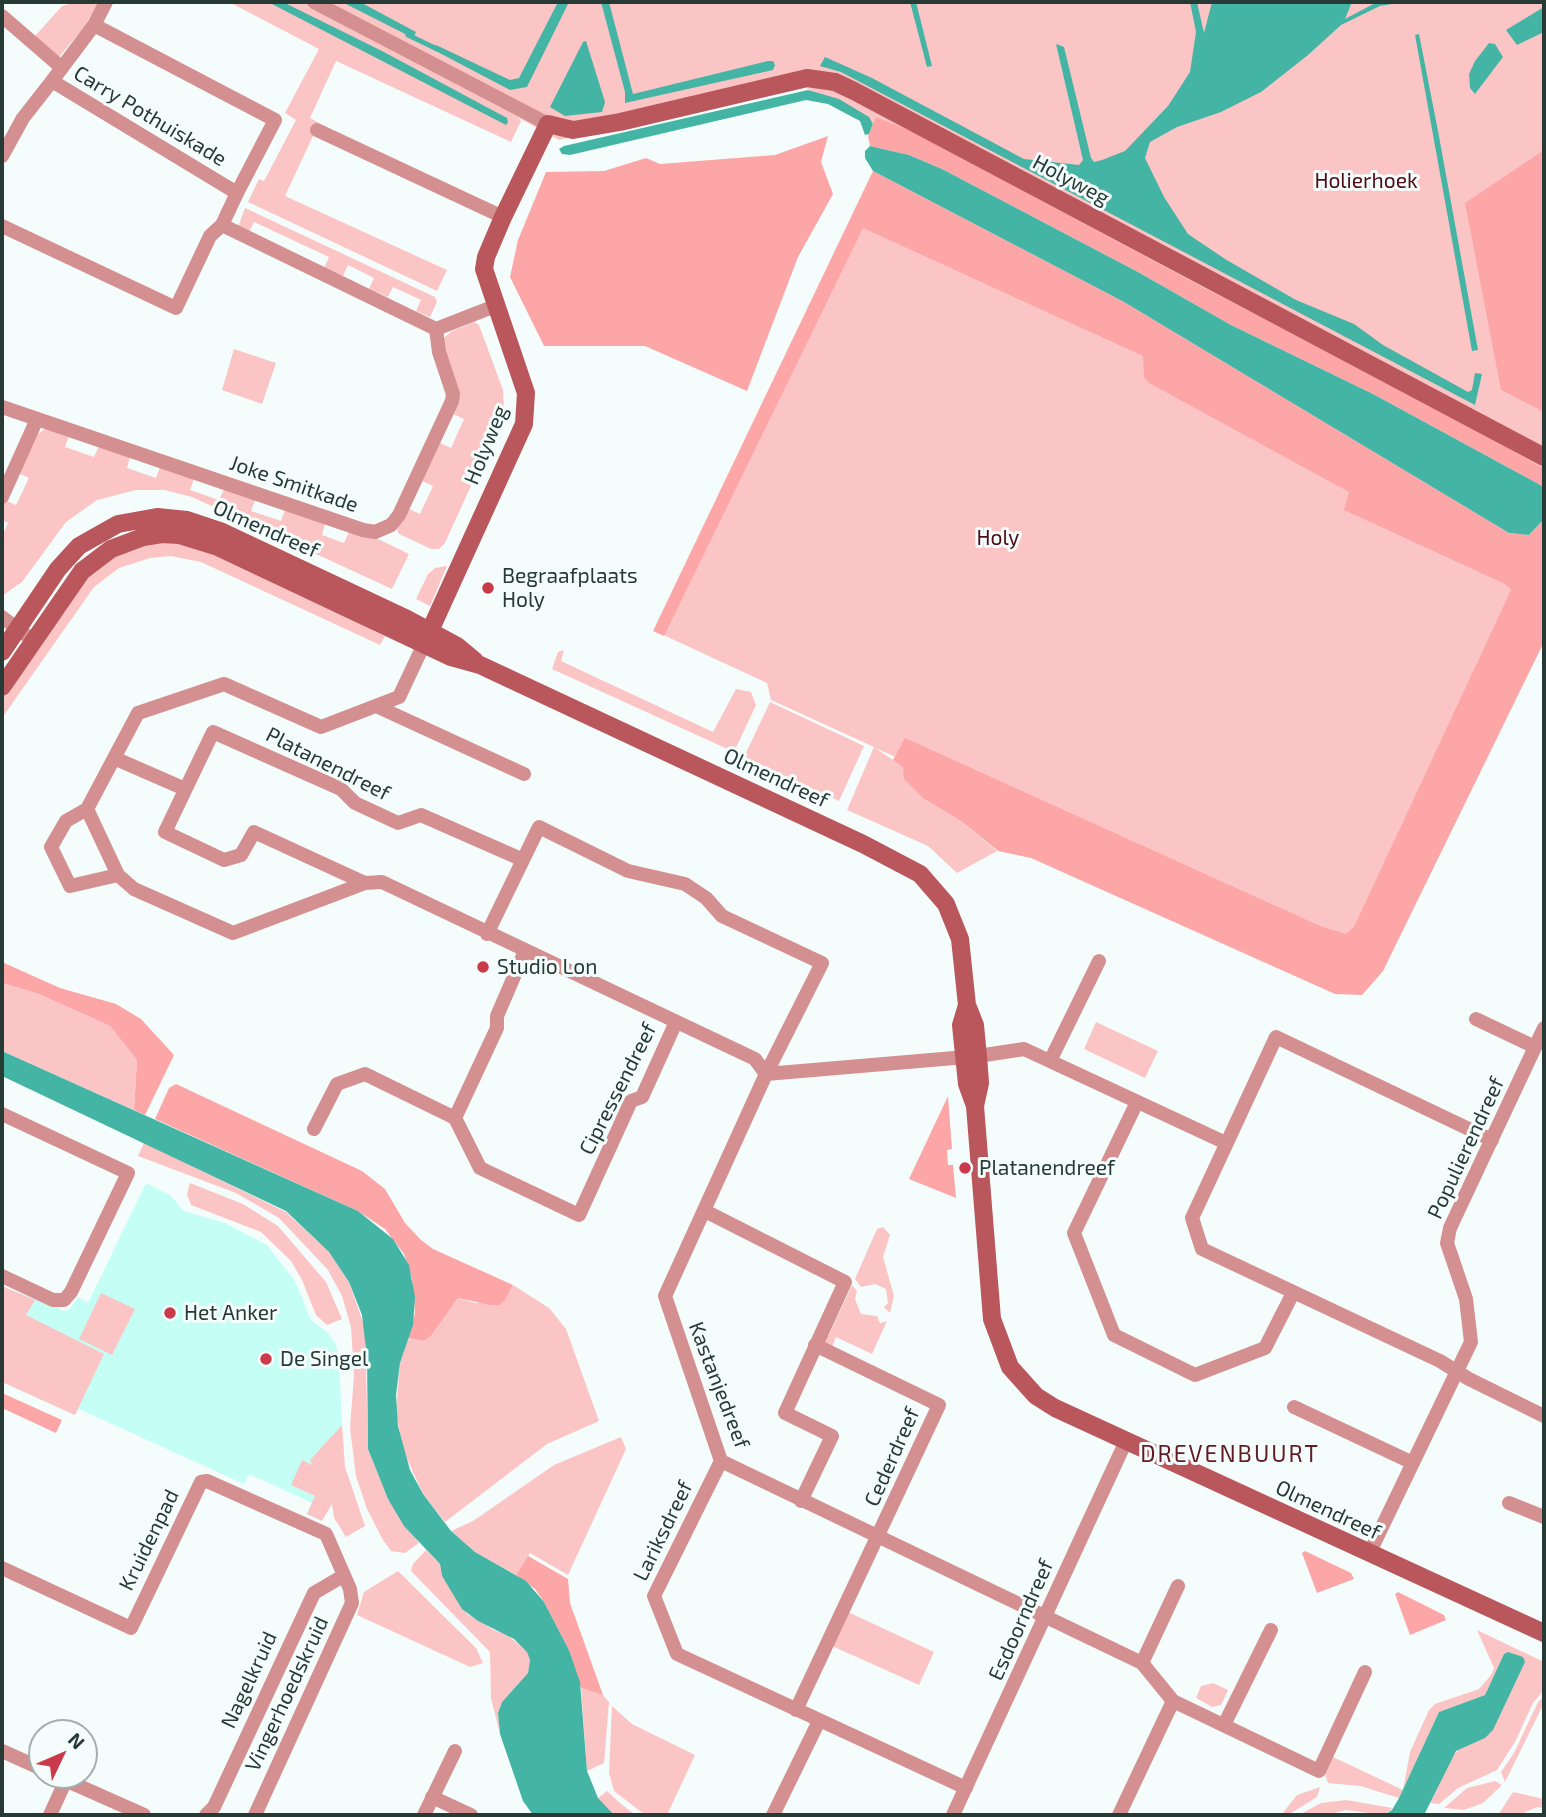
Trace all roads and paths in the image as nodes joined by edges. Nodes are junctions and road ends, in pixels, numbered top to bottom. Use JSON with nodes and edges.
{"nodes":[{"id":1,"x":106,"y":2,"type":"edge"},
{"id":2,"x":314,"y":2,"type":"edge"},
{"id":3,"x":2,"y":16,"type":"edge"},
{"id":4,"x":94,"y":24,"type":"junction"},
{"id":5,"x":62,"y":68,"type":"junction"},
{"id":6,"x":52,"y":81,"type":"junction"},
{"id":7,"x":548,"y":124,"type":"junction"},
{"id":8,"x":317,"y":130,"type":"dead end"},
{"id":9,"x":2,"y":156,"type":"edge"},
{"id":10,"x":237,"y":193,"type":"junction"},
{"id":11,"x":503,"y":217,"type":"junction"},
{"id":12,"x":222,"y":225,"type":"junction"},
{"id":13,"x":2,"y":226,"type":"edge"},
{"id":14,"x":495,"y":306,"type":"junction"},
{"id":15,"x":436,"y":329,"type":"junction"},
{"id":16,"x":2,"y":407,"type":"edge"},
{"id":17,"x":37,"y":419,"type":"junction"},
{"id":18,"x":1544,"y":457,"type":"edge"},
{"id":19,"x":2,"y":497,"type":"edge"},
{"id":20,"x":2,"y":617,"type":"edge"},
{"id":21,"x":17,"y":628,"type":"junction"},
{"id":22,"x":427,"y":638,"type":"junction"},
{"id":23,"x":34,"y":640,"type":"junction"},
{"id":24,"x":2,"y":652,"type":"edge"},
{"id":25,"x":2,"y":687,"type":"edge"},
{"id":26,"x":376,"y":706,"type":"junction"},
{"id":27,"x":114,"y":758,"type":"junction"},
{"id":28,"x":524,"y":774,"type":"dead end"},
{"id":29,"x":186,"y":789,"type":"junction"},
{"id":30,"x":88,"y":808,"type":"junction"},
{"id":31,"x":521,"y":859,"type":"junction"},
{"id":32,"x":118,"y":875,"type":"junction"},
{"id":33,"x":365,"y":883,"type":"junction"},
{"id":34,"x":487,"y":934,"type":"junction"},
{"id":35,"x":525,"y":951,"type":"junction"},
{"id":36,"x":1099,"y":961,"type":"dead end"},
{"id":37,"x":1476,"y":1019,"type":"dead end"},
{"id":38,"x":676,"y":1022,"type":"junction"},
{"id":39,"x":1544,"y":1028,"type":"edge"},
{"id":40,"x":1535,"y":1048,"type":"junction"},
{"id":41,"x":971,"y":1056,"type":"junction"},
{"id":42,"x":1050,"y":1061,"type":"junction"},
{"id":43,"x":766,"y":1074,"type":"junction"},
{"id":44,"x":1137,"y":1102,"type":"junction"},
{"id":45,"x":2,"y":1114,"type":"edge"},
{"id":46,"x":455,"y":1118,"type":"junction"},
{"id":47,"x":314,"y":1129,"type":"dead end"},
{"id":48,"x":1492,"y":1140,"type":"junction"},
{"id":49,"x":1226,"y":1143,"type":"junction"},
{"id":50,"x":705,"y":1211,"type":"junction"},
{"id":51,"x":2,"y":1276,"type":"edge"},
{"id":52,"x":1293,"y":1293,"type":"junction"},
{"id":53,"x":815,"y":1345,"type":"junction"},
{"id":54,"x":1455,"y":1370,"type":"junction"},
{"id":55,"x":1294,"y":1406,"type":"dead end"},
{"id":56,"x":1544,"y":1416,"type":"edge"},
{"id":57,"x":1126,"y":1441,"type":"junction"},
{"id":58,"x":721,"y":1461,"type":"junction"},
{"id":59,"x":1413,"y":1463,"type":"junction"},
{"id":60,"x":801,"y":1501,"type":"junction"},
{"id":61,"x":1508,"y":1503,"type":"dead end"},
{"id":62,"x":1544,"y":1517,"type":"edge"},
{"id":63,"x":878,"y":1538,"type":"junction"},
{"id":64,"x":1369,"y":1554,"type":"junction"},
{"id":65,"x":2,"y":1568,"type":"edge"},
{"id":66,"x":346,"y":1583,"type":"junction"},
{"id":67,"x":1178,"y":1586,"type":"dead end"},
{"id":68,"x":1046,"y":1615,"type":"junction"},
{"id":69,"x":1271,"y":1630,"type":"dead end"},
{"id":70,"x":1541,"y":1634,"type":"edge"},
{"id":71,"x":1142,"y":1663,"type":"junction"},
{"id":72,"x":1365,"y":1672,"type":"dead end"},
{"id":73,"x":1173,"y":1700,"type":"junction"},
{"id":74,"x":796,"y":1710,"type":"junction"},
{"id":75,"x":819,"y":1721,"type":"junction"},
{"id":76,"x":1224,"y":1725,"type":"junction"},
{"id":77,"x":2,"y":1751,"type":"edge"},
{"id":78,"x":455,"y":1751,"type":"dead end"},
{"id":79,"x":28,"y":1763,"type":"edge"},
{"id":80,"x":966,"y":1788,"type":"junction"},
{"id":81,"x":57,"y":1789,"type":"edge"},
{"id":82,"x":85,"y":1789,"type":"edge"},
{"id":83,"x":432,"y":1797,"type":"junction"},
{"id":84,"x":50,"y":1815,"type":"edge"},
{"id":85,"x":144,"y":1815,"type":"edge"},
{"id":86,"x":206,"y":1815,"type":"edge"},
{"id":87,"x":255,"y":1815,"type":"edge"},
{"id":88,"x":424,"y":1815,"type":"edge"},
{"id":89,"x":471,"y":1815,"type":"edge"},
{"id":90,"x":773,"y":1815,"type":"edge"},
{"id":91,"x":953,"y":1815,"type":"edge"},
{"id":92,"x":1119,"y":1815,"type":"edge"}],
"edges":[{"from":1,"to":4,"type":"street"},
{"from":2,"to":7,"type":"street","name":"Holyweg"},
{"from":3,"to":5,"type":"street"},
{"from":4,"to":5,"type":"street"},
{"from":4,"to":10,"type":"street"},
{"from":5,"to":6,"type":"street"},
{"from":6,"to":9,"type":"street","name":"Carry Pothuiskade"},
{"from":6,"to":10,"type":"street","name":"Carry Pothuiskade"},
{"from":7,"to":11,"type":"street","name":"Holyweg"},
{"from":7,"to":18,"type":"street","name":"Holyweg"},
{"from":8,"to":11,"type":"street"},
{"from":10,"to":12,"type":"street","name":"Carry Pothuiskade"},
{"from":11,"to":14,"type":"street","name":"Holyweg"},
{"from":12,"to":13,"type":"street","name":"Carry Pothuiskade"},
{"from":12,"to":15,"type":"street"},
{"from":14,"to":15,"type":"street"},
{"from":14,"to":22,"type":"street","name":"Holyweg"},
{"from":15,"to":17,"type":"street","name":"Joke Smitkade"},
{"from":16,"to":17,"type":"street","name":"Joke Smitkade"},
{"from":17,"to":19,"type":"street"},
{"from":20,"to":21,"type":"street"},
{"from":21,"to":22,"type":"street","name":"Olmendreef"},
{"from":21,"to":23,"type":"street"},
{"from":21,"to":24,"type":"street","name":"Olmendreef"},
{"from":22,"to":23,"type":"street","name":"Olmendreef"},
{"from":22,"to":26,"type":"street","name":"Platanendreef"},
{"from":22,"to":41,"type":"street","name":"Olmendreef"},
{"from":23,"to":25,"type":"street","name":"Olmendreef"},
{"from":26,"to":27,"type":"street","name":"Platanendreef"},
{"from":26,"to":28,"type":"street"},
{"from":27,"to":29,"type":"street"},
{"from":27,"to":30,"type":"street","name":"Platanendreef"},
{"from":29,"to":31,"type":"street","name":"Platanendreef"},
{"from":29,"to":33,"type":"street","name":"Platanendreef"},
{"from":30,"to":32,"type":"street"},
{"from":30,"to":32,"type":"street","name":"Platanendreef"},
{"from":31,"to":34,"type":"street"},
{"from":31,"to":43,"type":"street"},
{"from":32,"to":33,"type":"street"},
{"from":33,"to":34,"type":"street","name":"Platanendreef"},
{"from":34,"to":35,"type":"street","name":"Platanendreef"},
{"from":35,"to":38,"type":"street","name":"Platanendreef"},
{"from":35,"to":46,"type":"street"},
{"from":36,"to":42,"type":"street"},
{"from":37,"to":40,"type":"street"},
{"from":38,"to":43,"type":"street","name":"Platanendreef"},
{"from":38,"to":46,"type":"street","name":"Cipressendreef"},
{"from":39,"to":40,"type":"street","name":"Populierendreef"},
{"from":40,"to":48,"type":"street","name":"Populierendreef"},
{"from":41,"to":42,"type":"street"},
{"from":41,"to":43,"type":"street"},
{"from":41,"to":57,"type":"street","name":"Olmendreef"},
{"from":42,"to":44,"type":"street"},
{"from":43,"to":50,"type":"street","name":"Kastanjedreef"},
{"from":44,"to":49,"type":"street"},
{"from":44,"to":52,"type":"street"},
{"from":45,"to":51,"type":"street"},
{"from":46,"to":47,"type":"street"},
{"from":48,"to":49,"type":"street"},
{"from":48,"to":54,"type":"street","name":"Populierendreef"},
{"from":49,"to":52,"type":"street"},
{"from":50,"to":53,"type":"street"},
{"from":50,"to":58,"type":"street","name":"Kastanjedreef"},
{"from":52,"to":54,"type":"street"},
{"from":53,"to":60,"type":"street"},
{"from":53,"to":63,"type":"street","name":"Cederdreef"},
{"from":54,"to":56,"type":"street"},
{"from":54,"to":59,"type":"street","name":"Populierendreef"},
{"from":55,"to":59,"type":"street"},
{"from":57,"to":64,"type":"street","name":"Olmendreef"},
{"from":57,"to":68,"type":"street","name":"Esdoorndreef"},
{"from":58,"to":60,"type":"street","name":"Kastanjedreef"},
{"from":58,"to":74,"type":"street","name":"Lariksdreef"},
{"from":59,"to":64,"type":"street","name":"Populierendreef"},
{"from":60,"to":63,"type":"street","name":"Kastanjedreef"},
{"from":61,"to":62,"type":"street"},
{"from":63,"to":68,"type":"street","name":"Kastanjedreef"},
{"from":63,"to":74,"type":"street"},
{"from":64,"to":70,"type":"street","name":"Olmendreef"},
{"from":65,"to":66,"type":"street","name":"Kruidenpad"},
{"from":66,"to":86,"type":"street","name":"Nagelkruid"},
{"from":66,"to":87,"type":"street","name":"Vingerhoedskruid"},
{"from":67,"to":71,"type":"street"},
{"from":68,"to":71,"type":"street","name":"Kastanjedreef"},
{"from":68,"to":80,"type":"street","name":"Esdoorndreef"},
{"from":69,"to":76,"type":"street"},
{"from":71,"to":73,"type":"street"},
{"from":72,"to":76,"type":"street"},
{"from":73,"to":76,"type":"street"},
{"from":73,"to":92,"type":"street"},
{"from":74,"to":75,"type":"street","name":"Lariksdreef"},
{"from":75,"to":80,"type":"street","name":"Lariksdreef"},
{"from":75,"to":90,"type":"street"},
{"from":77,"to":79,"type":"street"},
{"from":78,"to":83,"type":"street"},
{"from":80,"to":91,"type":"street","name":"Esdoorndreef"},
{"from":81,"to":84,"type":"street"},
{"from":82,"to":85,"type":"street"},
{"from":83,"to":88,"type":"street"},
{"from":83,"to":89,"type":"street"}]}
